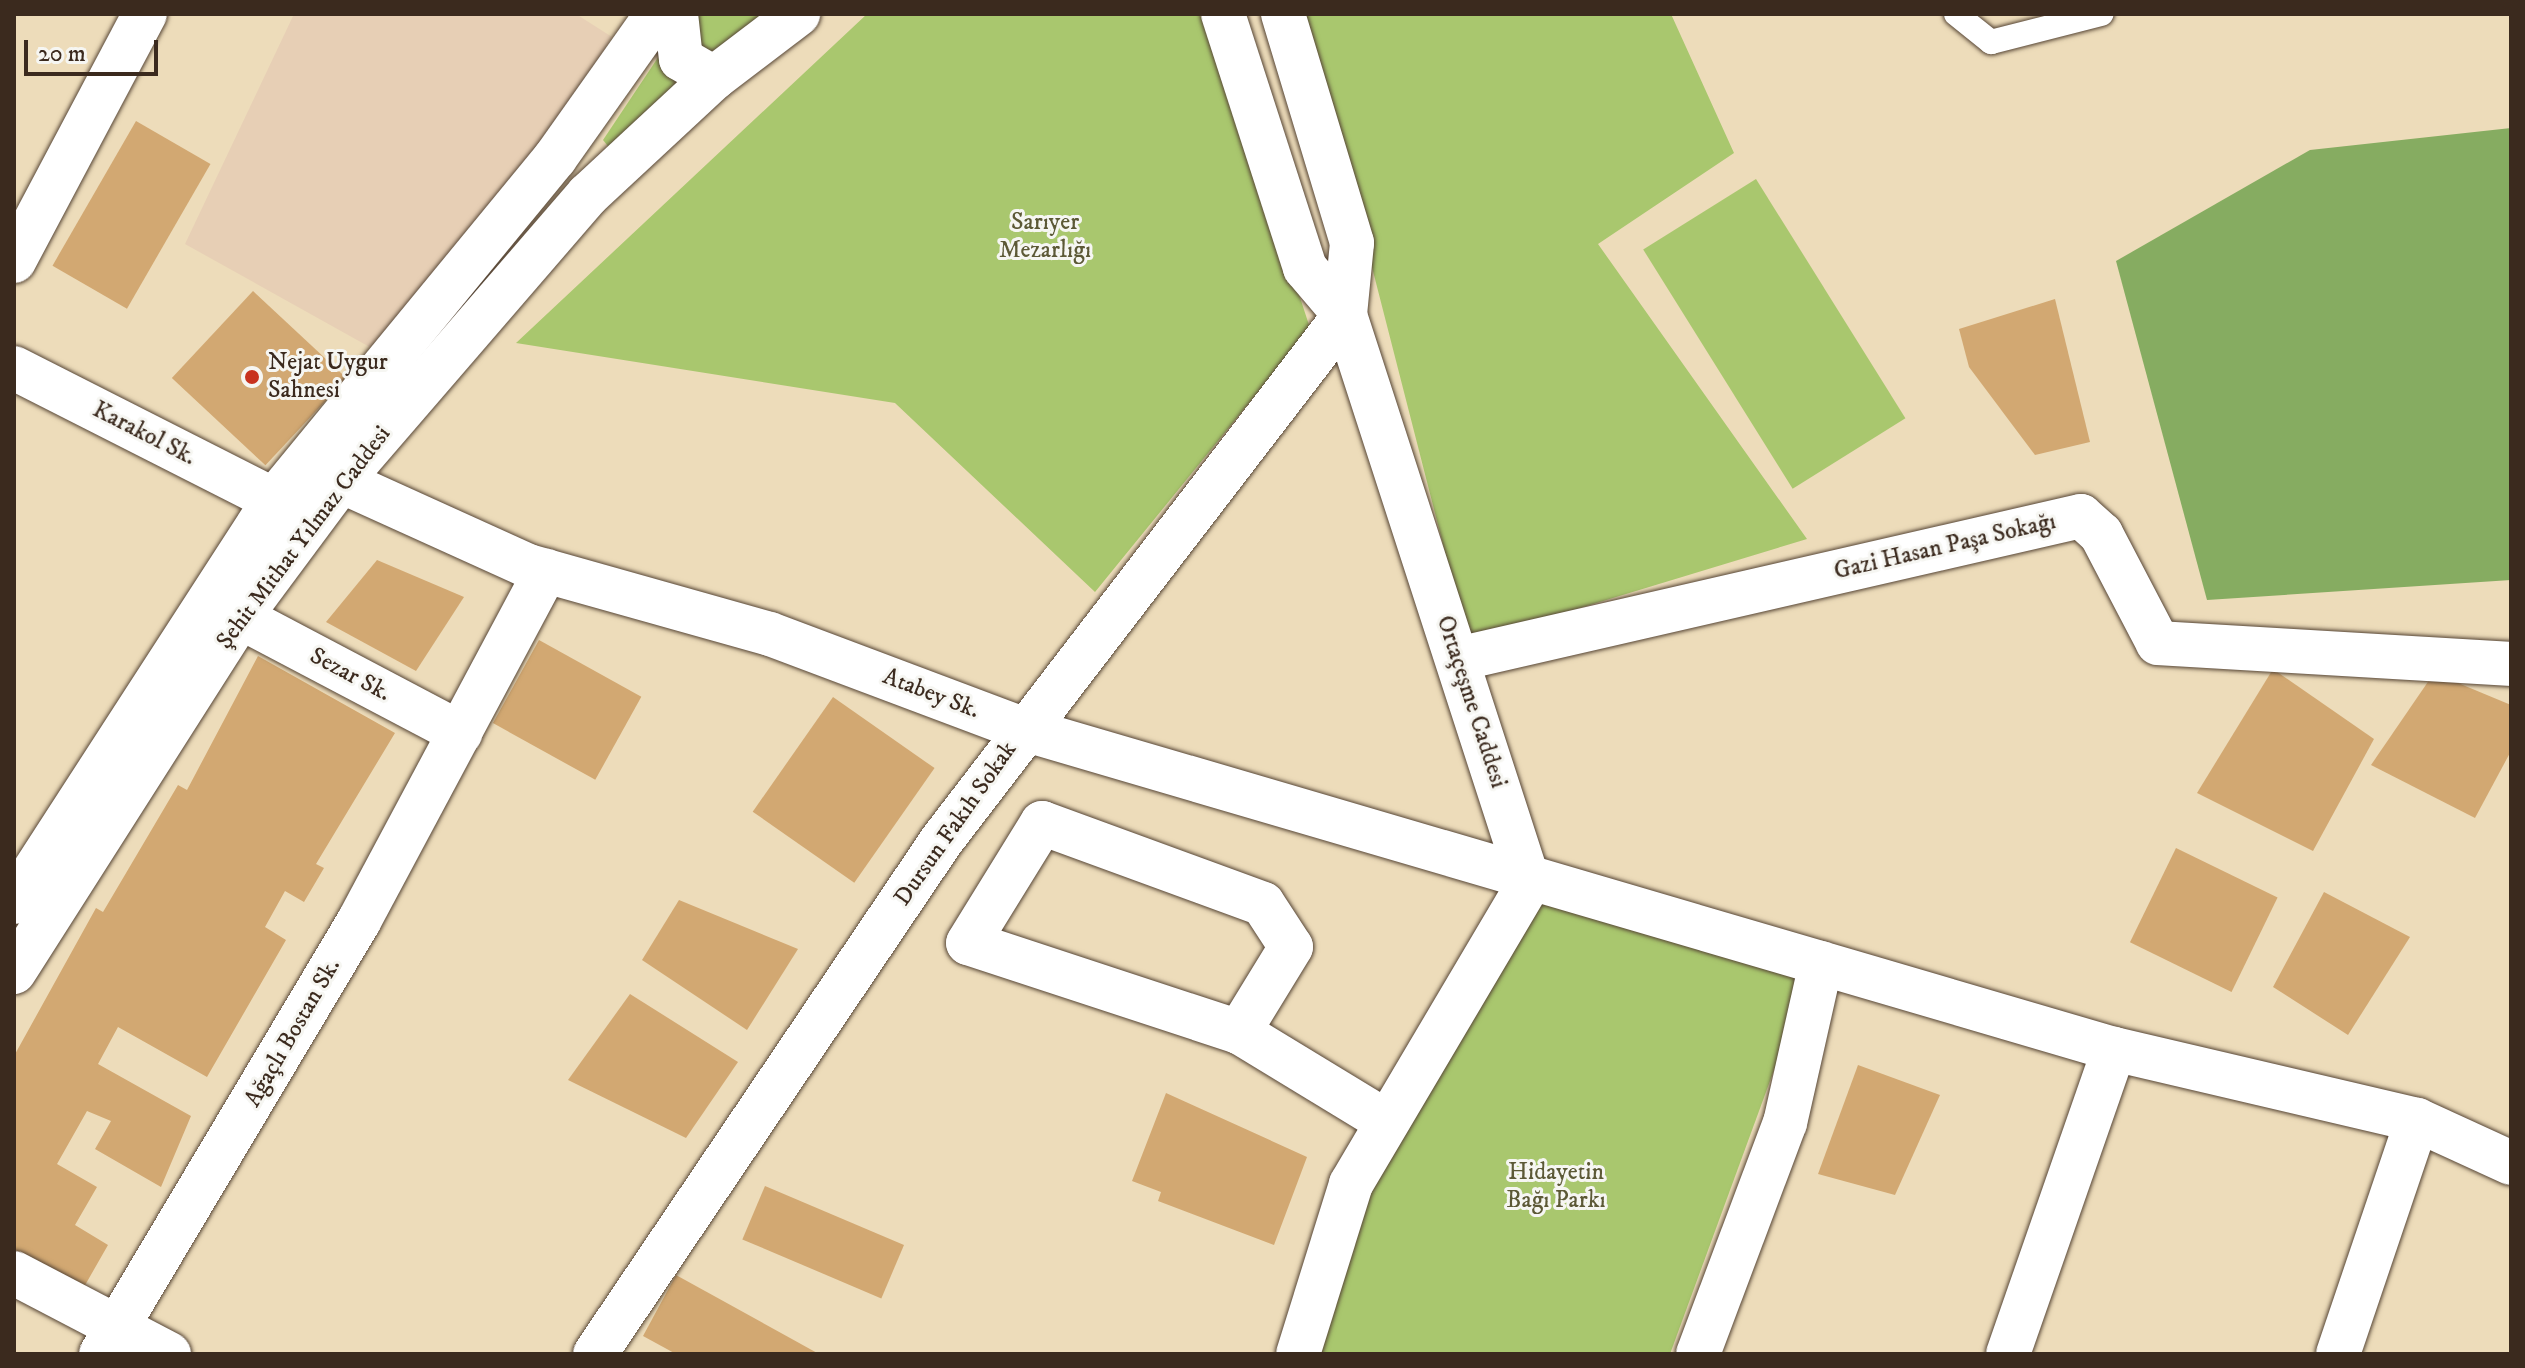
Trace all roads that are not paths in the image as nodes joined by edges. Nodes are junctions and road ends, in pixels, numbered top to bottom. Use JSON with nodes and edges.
{"nodes":[{"id":1,"x":145,"y":14,"type":"edge"},
{"id":2,"x":657,"y":14,"type":"edge"},
{"id":3,"x":676,"y":14,"type":"edge"},
{"id":4,"x":798,"y":14,"type":"edge"},
{"id":5,"x":1223,"y":14,"type":"edge"},
{"id":6,"x":1283,"y":14,"type":"edge"},
{"id":7,"x":1956,"y":14,"type":"edge"},
{"id":8,"x":2101,"y":14,"type":"edge"},
{"id":9,"x":714,"y":78,"type":"junction"},
{"id":10,"x":14,"y":261,"type":"edge"},
{"id":11,"x":1345,"y":315,"type":"junction"},
{"id":12,"x":14,"y":368,"type":"edge"},
{"id":13,"x":341,"y":481,"type":"junction"},
{"id":14,"x":274,"y":500,"type":"junction"},
{"id":15,"x":546,"y":571,"type":"junction"},
{"id":16,"x":240,"y":617,"type":"junction"},
{"id":17,"x":1458,"y":659,"type":"junction"},
{"id":18,"x":2511,"y":664,"type":"edge"},
{"id":19,"x":1023,"y":729,"type":"junction"},
{"id":20,"x":460,"y":733,"type":"junction"},
{"id":21,"x":1529,"y":883,"type":"junction"},
{"id":22,"x":14,"y":902,"type":"edge"},
{"id":23,"x":1821,"y":963,"type":"junction"},
{"id":24,"x":14,"y":972,"type":"edge"},
{"id":25,"x":1239,"y":1032,"type":"junction"},
{"id":26,"x":2114,"y":1049,"type":"junction"},
{"id":27,"x":2417,"y":1120,"type":"junction"},
{"id":28,"x":1387,"y":1122,"type":"junction"},
{"id":29,"x":2511,"y":1163,"type":"edge"},
{"id":30,"x":14,"y":1273,"type":"edge"},
{"id":31,"x":110,"y":1341,"type":"edge"},
{"id":32,"x":169,"y":1354,"type":"edge"},
{"id":33,"x":595,"y":1354,"type":"edge"},
{"id":34,"x":1298,"y":1354,"type":"edge"},
{"id":35,"x":1698,"y":1354,"type":"edge"},
{"id":36,"x":2008,"y":1354,"type":"edge"},
{"id":37,"x":2338,"y":1354,"type":"edge"}],
"edges":[{"from":1,"to":10,"type":"street"},
{"from":2,"to":14,"type":"street","name":"Şehit Mithat Yılmaz Caddesi"},
{"from":3,"to":9,"type":"street"},
{"from":4,"to":9,"type":"street","name":"Şehit Mithat Yılmaz Caddesi"},
{"from":5,"to":11,"type":"street"},
{"from":6,"to":11,"type":"street","name":"Ortaçeşme Caddesi"},
{"from":7,"to":8,"type":"lane"},
{"from":9,"to":13,"type":"street","name":"Şehit Mithat Yılmaz Caddesi"},
{"from":11,"to":17,"type":"street","name":"Ortaçeşme Caddesi"},
{"from":11,"to":19,"type":"street","name":"Dursun Fakıh Sokak"},
{"from":12,"to":14,"type":"street","name":"Karakol Sk."},
{"from":13,"to":15,"type":"street","name":"Atabey Sk."},
{"from":13,"to":16,"type":"street","name":"Şehit Mithat Yılmaz Caddesi"},
{"from":14,"to":22,"type":"street","name":"Şehit Mithat Yılmaz Caddesi"},
{"from":15,"to":19,"type":"street","name":"Atabey Sk."},
{"from":15,"to":20,"type":"street","name":"Ağaçlı Bostan Sk."},
{"from":16,"to":20,"type":"street","name":"Sezar Sk."},
{"from":16,"to":24,"type":"street","name":"Şehit Mithat Yılmaz Caddesi"},
{"from":17,"to":18,"type":"street","name":"Gazi Hasan Paşa Sokağı"},
{"from":17,"to":21,"type":"street","name":"Ortaçeşme Caddesi"},
{"from":19,"to":21,"type":"street","name":"Atabey Sk."},
{"from":19,"to":33,"type":"street","name":"Dursun Fakıh Sokak"},
{"from":20,"to":31,"type":"street","name":"Ağaçlı Bostan Sk."},
{"from":21,"to":23,"type":"street","name":"Atabey Sk."},
{"from":21,"to":28,"type":"street"},
{"from":23,"to":26,"type":"street","name":"Atabey Sk."},
{"from":23,"to":35,"type":"street"},
{"from":25,"to":25,"type":"street"},
{"from":25,"to":28,"type":"street"},
{"from":26,"to":27,"type":"street","name":"Atabey Sk."},
{"from":26,"to":36,"type":"street"},
{"from":27,"to":29,"type":"street","name":"Atabey Sk."},
{"from":27,"to":37,"type":"street"},
{"from":28,"to":34,"type":"street"},
{"from":30,"to":31,"type":"street"},
{"from":31,"to":32,"type":"street"}]}
